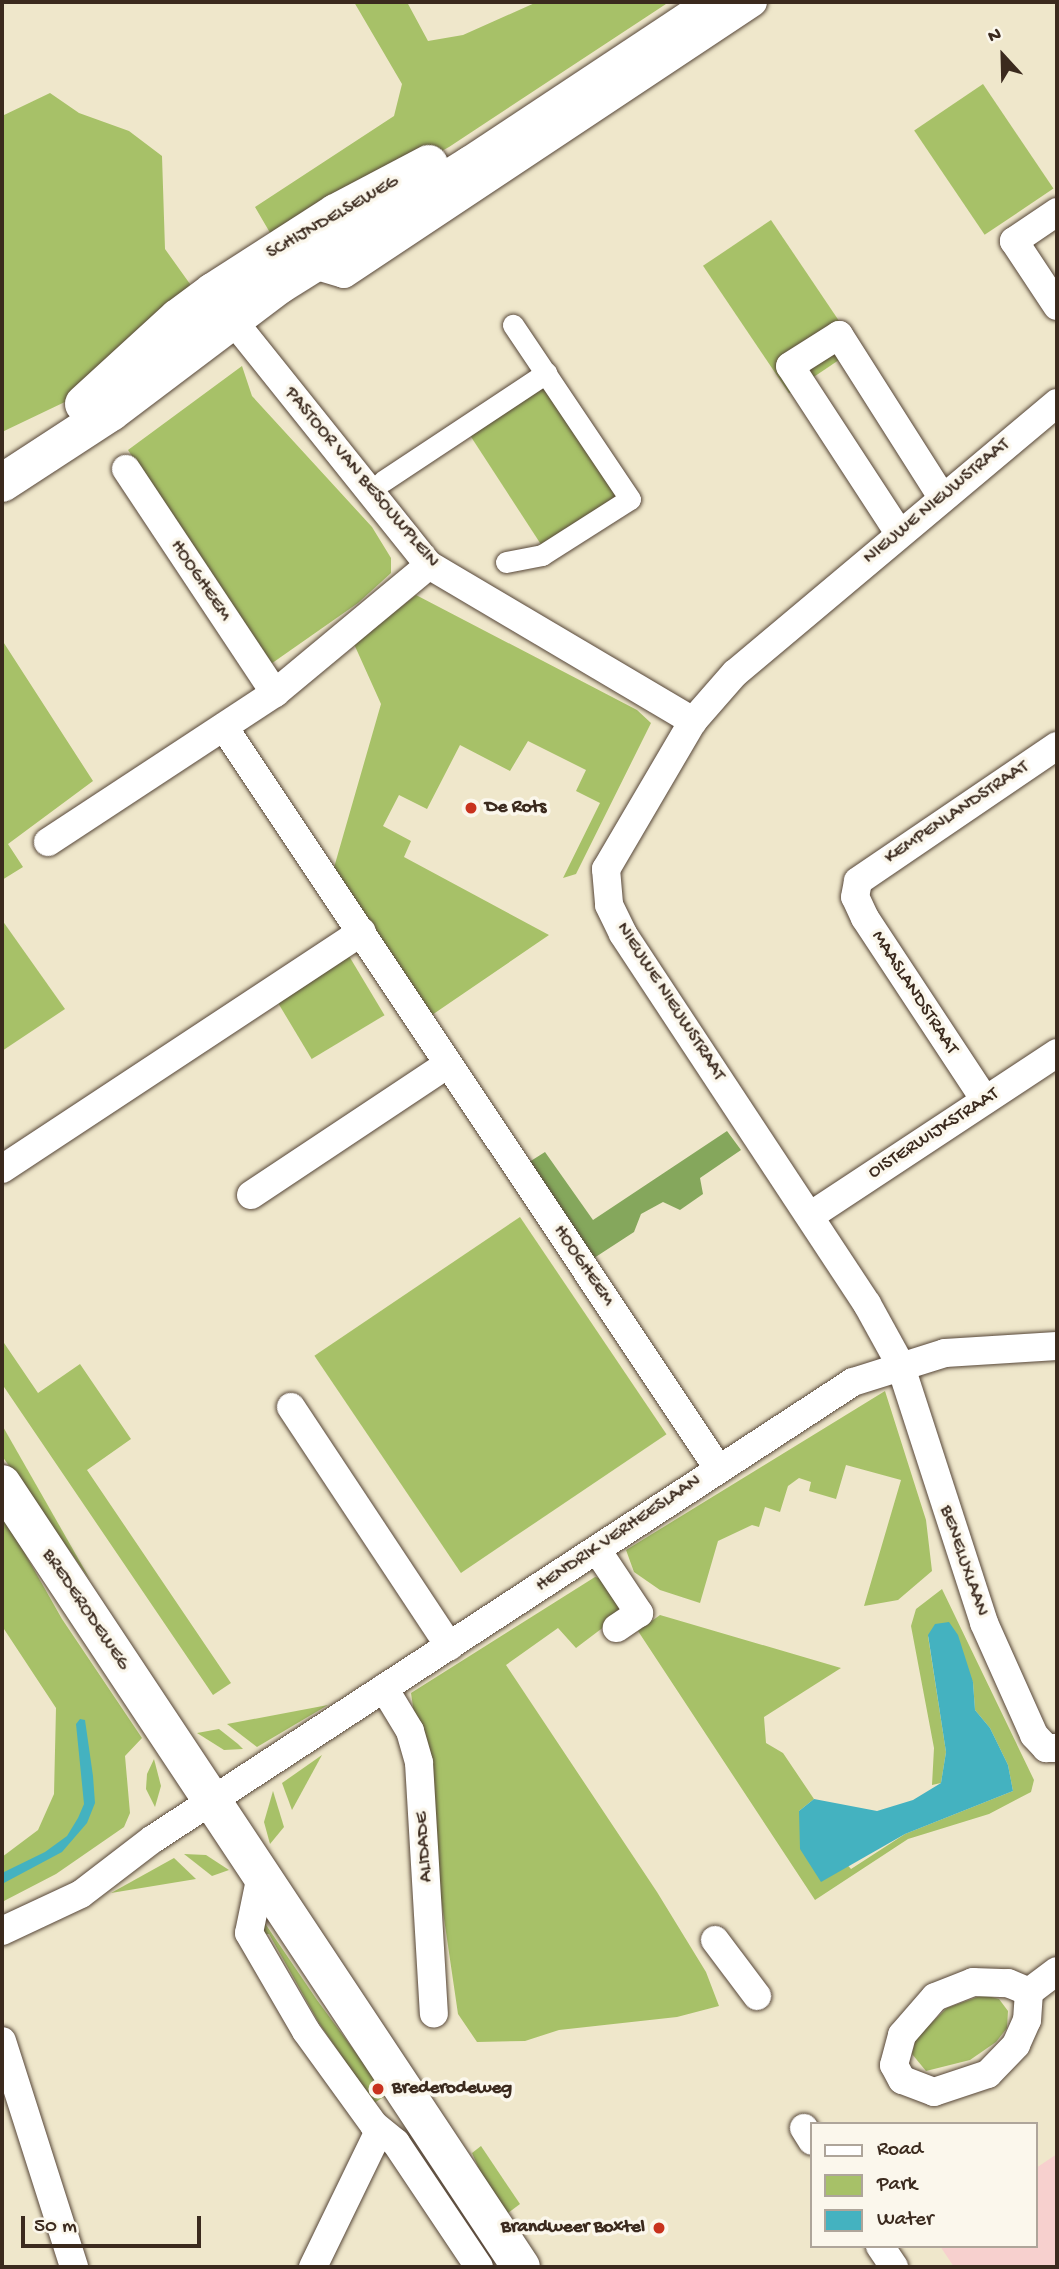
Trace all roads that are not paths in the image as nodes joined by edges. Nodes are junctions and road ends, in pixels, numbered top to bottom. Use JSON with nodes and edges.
{"nodes":[{"id":1,"x":677,"y":2,"type":"edge"},
{"id":2,"x":717,"y":2,"type":"edge"},
{"id":3,"x":753,"y":2,"type":"edge"},
{"id":4,"x":1057,"y":212,"type":"edge"},
{"id":5,"x":311,"y":264,"type":"junction"},
{"id":6,"x":1057,"y":306,"type":"edge"},
{"id":7,"x":231,"y":318,"type":"junction"},
{"id":8,"x":513,"y":326,"type":"dead end"},
{"id":9,"x":546,"y":373,"type":"junction"},
{"id":10,"x":1057,"y":403,"type":"edge"},
{"id":11,"x":2,"y":451,"type":"edge"},
{"id":12,"x":126,"y":469,"type":"dead end"},
{"id":13,"x":383,"y":481,"type":"dead end"},
{"id":14,"x":2,"y":483,"type":"edge"},
{"id":15,"x":942,"y":497,"type":"junction"},
{"id":16,"x":900,"y":533,"type":"junction"},
{"id":17,"x":506,"y":562,"type":"dead end"},
{"id":18,"x":429,"y":565,"type":"junction"},
{"id":19,"x":275,"y":693,"type":"junction"},
{"id":20,"x":693,"y":721,"type":"junction"},
{"id":21,"x":224,"y":727,"type":"junction"},
{"id":22,"x":1056,"y":749,"type":"edge"},
{"id":23,"x":48,"y":842,"type":"dead end"},
{"id":24,"x":858,"y":881,"type":"joint"},
{"id":25,"x":362,"y":932,"type":"junction"},
{"id":26,"x":1057,"y":1053,"type":"edge"},
{"id":27,"x":447,"y":1065,"type":"junction"},
{"id":28,"x":985,"y":1100,"type":"junction"},
{"id":29,"x":2,"y":1169,"type":"edge"},
{"id":30,"x":251,"y":1195,"type":"dead end"},
{"id":31,"x":810,"y":1216,"type":"junction"},
{"id":32,"x":1057,"y":1346,"type":"edge"},
{"id":33,"x":900,"y":1364,"type":"junction"},
{"id":34,"x":291,"y":1407,"type":"dead end"},
{"id":35,"x":718,"y":1468,"type":"junction"},
{"id":36,"x":2,"y":1484,"type":"edge"},
{"id":37,"x":597,"y":1550,"type":"junction"},
{"id":38,"x":617,"y":1628,"type":"dead end"},
{"id":39,"x":449,"y":1646,"type":"junction"},
{"id":40,"x":384,"y":1688,"type":"junction"},
{"id":41,"x":1052,"y":1748,"type":"edge"},
{"id":42,"x":212,"y":1803,"type":"junction"},
{"id":43,"x":261,"y":1875,"type":"junction"},
{"id":44,"x":2,"y":1931,"type":"edge"},
{"id":45,"x":715,"y":1940,"type":"dead end"},
{"id":46,"x":1057,"y":1971,"type":"edge"},
{"id":47,"x":1029,"y":1992,"type":"junction"},
{"id":48,"x":757,"y":1996,"type":"dead end"},
{"id":49,"x":434,"y":2014,"type":"dead end"},
{"id":50,"x":2,"y":2041,"type":"edge"},
{"id":51,"x":379,"y":2131,"type":"junction"},
{"id":52,"x":881,"y":2248,"type":"edge"},
{"id":53,"x":75,"y":2267,"type":"edge"},
{"id":54,"x":313,"y":2267,"type":"edge"},
{"id":55,"x":479,"y":2267,"type":"edge"},
{"id":56,"x":521,"y":2267,"type":"edge"},
{"id":57,"x":894,"y":2267,"type":"edge"}],
"edges":[{"from":1,"to":11,"type":"main road","name":"SCHIJNDELSEWEG"},
{"from":2,"to":5,"type":"main road","name":"SCHIJNDELSEWEG"},
{"from":3,"to":5,"type":"street","name":"SCHIJNDELSEWEG"},
{"from":4,"to":6,"type":"street"},
{"from":5,"to":7,"type":"main road","name":"SCHIJNDELSEWEG"},
{"from":7,"to":14,"type":"main road","name":"SCHIJNDELSEWEG"},
{"from":7,"to":18,"type":"street","name":"PASTOOR VAN BESOUWPLEIN"},
{"from":8,"to":9,"type":"street"},
{"from":9,"to":13,"type":"street","name":"PASTOOR VAN BESOUWPLEIN"},
{"from":9,"to":17,"type":"street"},
{"from":10,"to":15,"type":"street","name":"NIEUWE NIEUWSTRAAT"},
{"from":12,"to":19,"type":"street","name":"HOOGHEEM"},
{"from":15,"to":16,"type":"street","name":"NIEUWE NIEUWSTRAAT"},
{"from":15,"to":16,"type":"street"},
{"from":16,"to":20,"type":"street","name":"NIEUWE NIEUWSTRAAT"},
{"from":18,"to":19,"type":"street"},
{"from":18,"to":20,"type":"street","name":"PASTOOR VAN BESOUWPLEIN"},
{"from":19,"to":21,"type":"street"},
{"from":20,"to":31,"type":"street","name":"NIEUWE NIEUWSTRAAT"},
{"from":21,"to":23,"type":"street"},
{"from":21,"to":25,"type":"street","name":"HOOGHEEM"},
{"from":22,"to":24,"type":"street","name":"KEMPENLANDSTRAAT"},
{"from":24,"to":28,"type":"street","name":"MAASLANDSTRAAT"},
{"from":25,"to":27,"type":"street","name":"HOOGHEEM"},
{"from":25,"to":29,"type":"street"},
{"from":26,"to":28,"type":"street","name":"OISTERWIJKSTRAAT"},
{"from":27,"to":30,"type":"street"},
{"from":27,"to":35,"type":"street","name":"HOOGHEEM"},
{"from":28,"to":31,"type":"street","name":"OISTERWIJKSTRAAT"},
{"from":31,"to":33,"type":"street","name":"NIEUWE NIEUWSTRAAT"},
{"from":32,"to":33,"type":"street","name":"HENDRIK VERHEESLAAN"},
{"from":33,"to":35,"type":"street","name":"HENDRIK VERHEESLAAN"},
{"from":33,"to":41,"type":"street","name":"BENELUXLAAN"},
{"from":34,"to":39,"type":"street"},
{"from":35,"to":37,"type":"street","name":"HENDRIK VERHEESLAAN"},
{"from":36,"to":42,"type":"main road","name":"BREDERODEWEG"},
{"from":37,"to":38,"type":"street"},
{"from":37,"to":39,"type":"street","name":"HENDRIK VERHEESLAAN"},
{"from":39,"to":40,"type":"street","name":"HENDRIK VERHEESLAAN"},
{"from":40,"to":42,"type":"street","name":"HENDRIK VERHEESLAAN"},
{"from":40,"to":49,"type":"street","name":"ALIDADE"},
{"from":42,"to":43,"type":"main road","name":"BREDERODEWEG"},
{"from":42,"to":44,"type":"street","name":"HENDRIK VERHEESLAAN"},
{"from":43,"to":51,"type":"street"},
{"from":43,"to":56,"type":"main road","name":"BREDERODEWEG"},
{"from":45,"to":48,"type":"street"},
{"from":46,"to":47,"type":"street"},
{"from":47,"to":47,"type":"street"},
{"from":50,"to":53,"type":"street"},
{"from":51,"to":54,"type":"street"},
{"from":51,"to":55,"type":"street"},
{"from":52,"to":57,"type":"street"}]}
